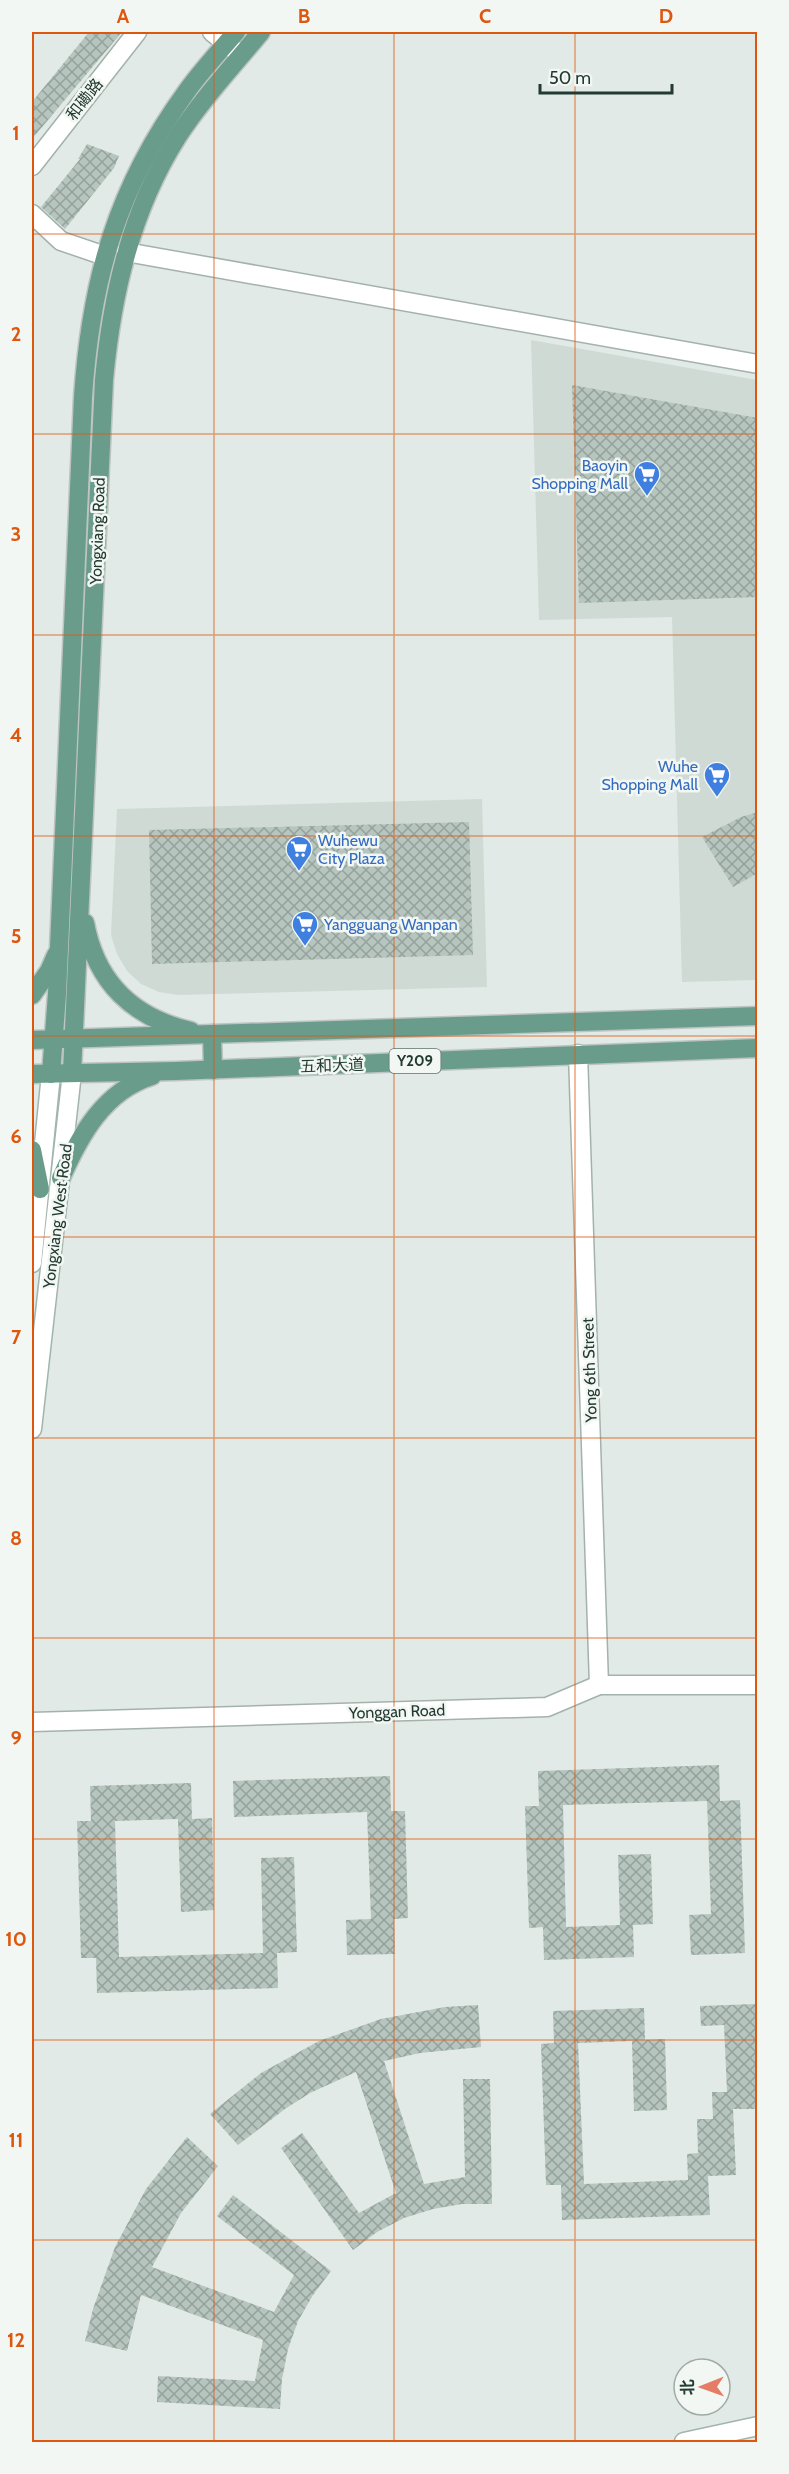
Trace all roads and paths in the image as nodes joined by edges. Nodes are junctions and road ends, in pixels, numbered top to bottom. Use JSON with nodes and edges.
{"nodes":[{"id":1,"x":137,"y":32,"type":"edge"},
{"id":2,"x":212,"y":32,"type":"edge"},
{"id":3,"x":253,"y":34,"type":"edge"},
{"id":4,"x":231,"y":37,"type":"edge"},
{"id":5,"x":242,"y":55,"type":"junction"},
{"id":6,"x":32,"y":165,"type":"edge"},
{"id":7,"x":32,"y":214,"type":"edge"},
{"id":8,"x":126,"y":252,"type":"junction"},
{"id":9,"x":105,"y":256,"type":"junction"},
{"id":10,"x":758,"y":364,"type":"edge"},
{"id":11,"x":81,"y":905,"type":"junction"},
{"id":12,"x":60,"y":936,"type":"junction"},
{"id":13,"x":32,"y":995,"type":"edge"},
{"id":14,"x":758,"y":1016,"type":"edge"},
{"id":15,"x":209,"y":1034,"type":"junction"},
{"id":16,"x":74,"y":1039,"type":"junction"},
{"id":17,"x":32,"y":1040,"type":"edge"},
{"id":18,"x":54,"y":1040,"type":"junction"},
{"id":19,"x":758,"y":1048,"type":"edge"},
{"id":20,"x":578,"y":1054,"type":"junction"},
{"id":21,"x":213,"y":1070,"type":"junction"},
{"id":22,"x":176,"y":1071,"type":"junction"},
{"id":23,"x":72,"y":1073,"type":"junction"},
{"id":24,"x":32,"y":1074,"type":"edge"},
{"id":25,"x":51,"y":1074,"type":"junction"},
{"id":26,"x":32,"y":1150,"type":"edge"},
{"id":27,"x":61,"y":1178,"type":"junction"},
{"id":28,"x":40,"y":1189,"type":"junction"},
{"id":29,"x":32,"y":1263,"type":"edge"},
{"id":30,"x":32,"y":1429,"type":"edge"},
{"id":31,"x":599,"y":1685,"type":"junction"},
{"id":32,"x":758,"y":1685,"type":"edge"},
{"id":33,"x":32,"y":1722,"type":"edge"},
{"id":34,"x":758,"y":2426,"type":"edge"},
{"id":35,"x":684,"y":2442,"type":"edge"}],
"edges":[{"from":1,"to":6,"type":"street","name":"和磡路"},
{"from":2,"to":4,"type":"street"},
{"from":3,"to":5,"type":"main road","name":"Yongxiang Road"},
{"from":4,"to":5,"type":"street"},
{"from":4,"to":9,"type":"main road","name":"Yongxiang Road"},
{"from":5,"to":8,"type":"main road","name":"Yongxiang Road"},
{"from":7,"to":9,"type":"street"},
{"from":8,"to":10,"type":"street"},
{"from":8,"to":11,"type":"main road","name":"Yongxiang Road"},
{"from":9,"to":12,"type":"main road","name":"Yongxiang Road"},
{"from":11,"to":15,"type":"main road"},
{"from":11,"to":16,"type":"main road","name":"Yongxiang Road"},
{"from":12,"to":13,"type":"main road"},
{"from":12,"to":18,"type":"main road","name":"Yongxiang Road"},
{"from":14,"to":15,"type":"main road","number":"Y209"},
{"from":15,"to":16,"type":"main road","number":"Y209"},
{"from":15,"to":21,"type":"main road"},
{"from":16,"to":18,"type":"main road","number":"Y209"},
{"from":16,"to":23,"type":"main road","name":"Yongxiang Road"},
{"from":17,"to":18,"type":"main road","number":"Y209"},
{"from":18,"to":25,"type":"main road","name":"Yongxiang Road"},
{"from":19,"to":20,"type":"main road","name":"五和大道","number":"Y209"},
{"from":20,"to":21,"type":"main road","name":"五和大道","number":"Y209"},
{"from":20,"to":31,"type":"street","name":"Yong 6th Street"},
{"from":21,"to":22,"type":"main road","name":"五和大道","number":"Y209"},
{"from":22,"to":23,"type":"main road","name":"五和大道","number":"Y209"},
{"from":22,"to":27,"type":"main road"},
{"from":23,"to":25,"type":"main road","name":"五和大道","number":"Y209"},
{"from":23,"to":27,"type":"street","name":"Yongxiang West Road"},
{"from":24,"to":25,"type":"main road","number":"Y209"},
{"from":25,"to":28,"type":"street","name":"Yongxiang West Road"},
{"from":26,"to":28,"type":"main road"},
{"from":27,"to":30,"type":"street","name":"Yongxiang West Road"},
{"from":28,"to":29,"type":"street","name":"Yongxiang West Road"},
{"from":31,"to":32,"type":"street","name":"Yonggan Road"},
{"from":31,"to":33,"type":"street","name":"Yonggan Road"},
{"from":34,"to":35,"type":"street"}]}
